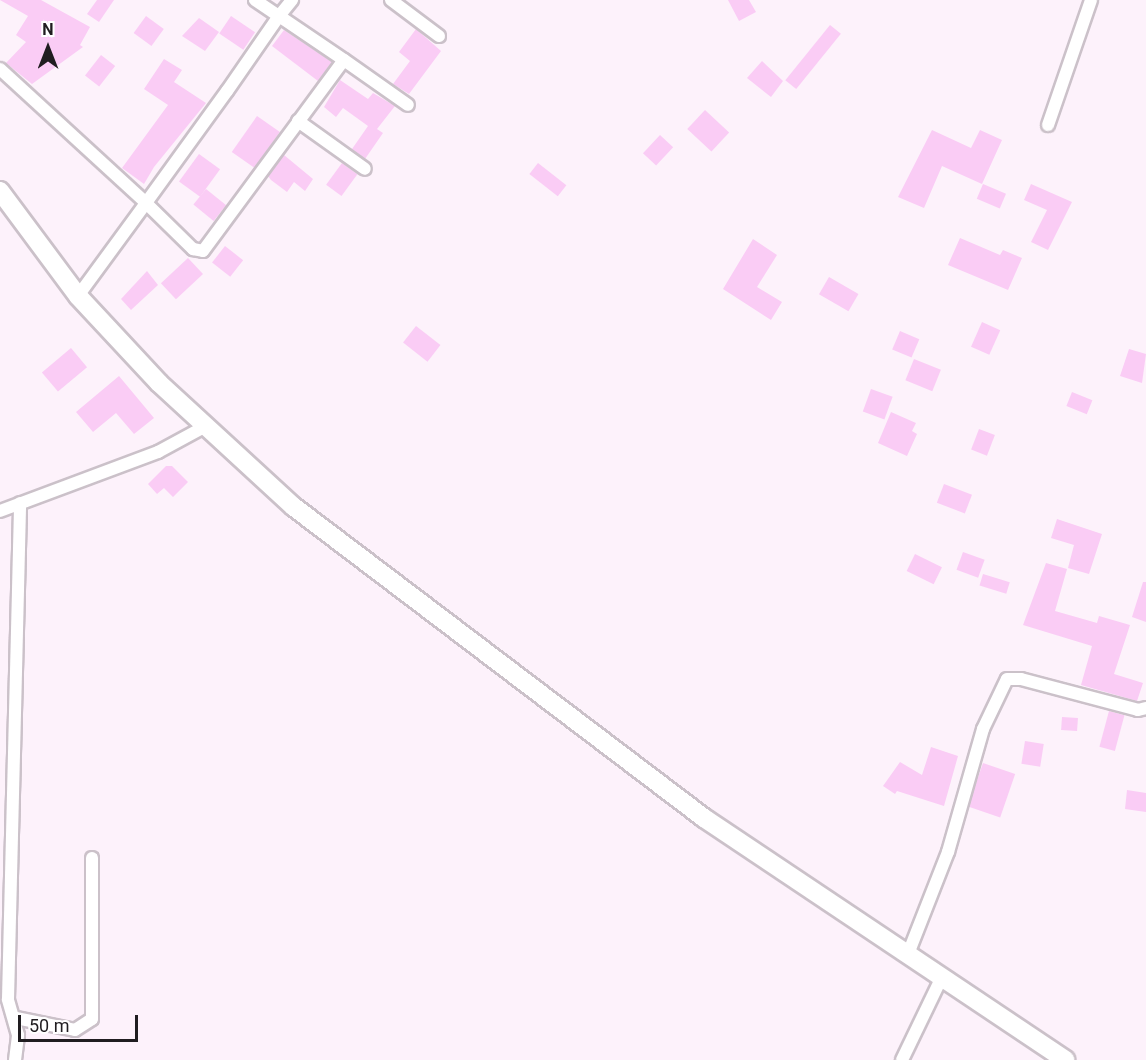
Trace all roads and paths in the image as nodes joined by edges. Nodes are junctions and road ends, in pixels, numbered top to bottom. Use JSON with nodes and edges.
{"nodes":[{"id":1,"x":255,"y":0,"type":"edge"},
{"id":2,"x":292,"y":0,"type":"edge"},
{"id":3,"x":391,"y":0,"type":"edge"},
{"id":4,"x":1091,"y":0,"type":"edge"},
{"id":5,"x":279,"y":16,"type":"junction"},
{"id":6,"x":439,"y":36,"type":"dead end"},
{"id":7,"x":344,"y":60,"type":"junction"},
{"id":8,"x":0,"y":69,"type":"edge"},
{"id":9,"x":408,"y":105,"type":"dead end"},
{"id":10,"x":298,"y":121,"type":"junction"},
{"id":11,"x":1048,"y":125,"type":"dead end"},
{"id":12,"x":365,"y":169,"type":"dead end"},
{"id":13,"x":0,"y":191,"type":"edge"},
{"id":14,"x":146,"y":203,"type":"junction"},
{"id":15,"x":78,"y":296,"type":"junction"},
{"id":16,"x":206,"y":426,"type":"junction"},
{"id":17,"x":20,"y":503,"type":"junction"},
{"id":18,"x":0,"y":511,"type":"edge"},
{"id":19,"x":1146,"y":708,"type":"edge"},
{"id":20,"x":92,"y":858,"type":"dead end"},
{"id":21,"x":908,"y":954,"type":"junction"},
{"id":22,"x":942,"y":977,"type":"junction"},
{"id":23,"x":16,"y":1018,"type":"junction"},
{"id":24,"x":15,"y":1060,"type":"edge"},
{"id":25,"x":902,"y":1060,"type":"edge"},
{"id":26,"x":1066,"y":1060,"type":"edge"}],
"edges":[{"from":1,"to":5,"type":"street"},
{"from":2,"to":5,"type":"street"},
{"from":3,"to":6,"type":"street"},
{"from":4,"to":11,"type":"street"},
{"from":5,"to":7,"type":"street"},
{"from":5,"to":14,"type":"street"},
{"from":7,"to":9,"type":"street"},
{"from":7,"to":10,"type":"street"},
{"from":8,"to":14,"type":"street"},
{"from":10,"to":12,"type":"street"},
{"from":10,"to":14,"type":"street"},
{"from":13,"to":15,"type":"street"},
{"from":14,"to":15,"type":"street"},
{"from":15,"to":16,"type":"street"},
{"from":16,"to":17,"type":"street"},
{"from":16,"to":21,"type":"street"},
{"from":17,"to":18,"type":"street"},
{"from":17,"to":23,"type":"street"},
{"from":19,"to":21,"type":"street"},
{"from":20,"to":23,"type":"street"},
{"from":21,"to":22,"type":"street"},
{"from":22,"to":25,"type":"street"},
{"from":22,"to":26,"type":"street"},
{"from":23,"to":24,"type":"street"}]}
